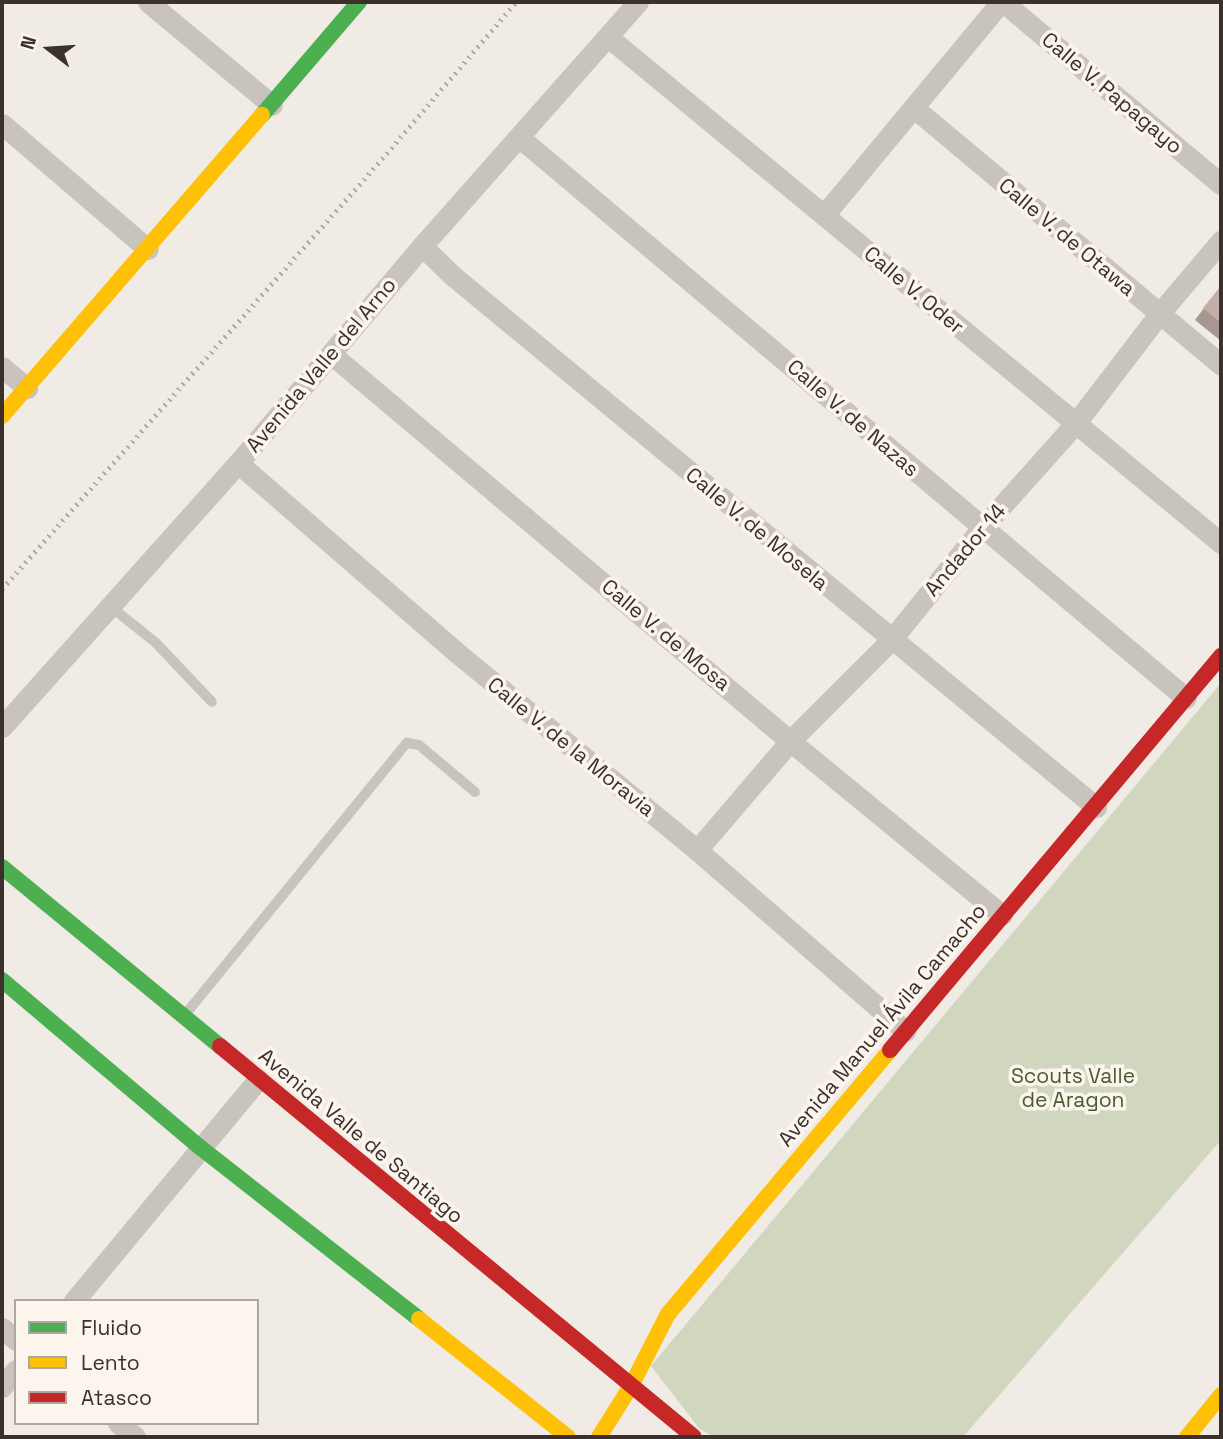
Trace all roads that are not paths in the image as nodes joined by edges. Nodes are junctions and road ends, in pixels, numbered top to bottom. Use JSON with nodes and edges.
{"nodes":[{"id":1,"x":148,"y":2,"type":"edge"},
{"id":2,"x":359,"y":2,"type":"edge"},
{"id":3,"x":638,"y":2,"type":"edge"},
{"id":4,"x":1002,"y":2,"type":"edge"},
{"id":5,"x":608,"y":37,"type":"junction"},
{"id":6,"x":272,"y":105,"type":"junction"},
{"id":7,"x":914,"y":108,"type":"junction"},
{"id":8,"x":2,"y":124,"type":"edge"},
{"id":9,"x":520,"y":138,"type":"junction"},
{"id":10,"x":1221,"y":184,"type":"edge"},
{"id":11,"x":824,"y":215,"type":"junction"},
{"id":12,"x":1221,"y":241,"type":"edge"},
{"id":13,"x":422,"y":246,"type":"junction"},
{"id":14,"x":148,"y":249,"type":"junction"},
{"id":15,"x":1159,"y":314,"type":"junction"},
{"id":16,"x":331,"y":354,"type":"junction"},
{"id":17,"x":1221,"y":365,"type":"edge"},
{"id":18,"x":2,"y":367,"type":"edge"},
{"id":19,"x":27,"y":388,"type":"junction"},
{"id":20,"x":2,"y":416,"type":"edge"},
{"id":21,"x":1075,"y":424,"type":"junction"},
{"id":22,"x":238,"y":463,"type":"junction"},
{"id":23,"x":981,"y":529,"type":"junction"},
{"id":24,"x":1221,"y":543,"type":"edge"},
{"id":25,"x":110,"y":606,"type":"junction"},
{"id":26,"x":891,"y":640,"type":"junction"},
{"id":27,"x":1221,"y":656,"type":"edge"},
{"id":28,"x":1186,"y":698,"type":"junction"},
{"id":29,"x":212,"y":702,"type":"dead end"},
{"id":30,"x":2,"y":727,"type":"edge"},
{"id":31,"x":790,"y":741,"type":"junction"},
{"id":32,"x":475,"y":792,"type":"dead end"},
{"id":33,"x":1096,"y":807,"type":"junction"},
{"id":34,"x":697,"y":850,"type":"junction"},
{"id":35,"x":2,"y":867,"type":"edge"},
{"id":36,"x":1002,"y":915,"type":"junction"},
{"id":37,"x":2,"y":979,"type":"edge"},
{"id":38,"x":184,"y":1016,"type":"junction"},
{"id":39,"x":905,"y":1031,"type":"junction"},
{"id":40,"x":258,"y":1079,"type":"junction"},
{"id":41,"x":201,"y":1148,"type":"junction"},
{"id":42,"x":76,"y":1299,"type":"edge"},
{"id":43,"x":14,"y":1372,"type":"edge"},
{"id":44,"x":2,"y":1387,"type":"edge"},
{"id":45,"x":631,"y":1387,"type":"junction"},
{"id":46,"x":1221,"y":1395,"type":"edge"},
{"id":47,"x":120,"y":1425,"type":"edge"},
{"id":48,"x":135,"y":1437,"type":"edge"},
{"id":49,"x":568,"y":1437,"type":"edge"},
{"id":50,"x":599,"y":1437,"type":"edge"},
{"id":51,"x":694,"y":1437,"type":"edge"},
{"id":52,"x":1187,"y":1437,"type":"edge"}],
"edges":[{"from":1,"to":6,"type":"street"},
{"from":2,"to":6,"type":"main road"},
{"from":3,"to":5,"type":"street","name":"Avenida Valle del Arno"},
{"from":4,"to":7,"type":"street"},
{"from":4,"to":10,"type":"street","name":"Calle V. Papagayo"},
{"from":5,"to":9,"type":"street","name":"Avenida Valle del Arno"},
{"from":5,"to":11,"type":"street","name":"Calle V. Oder"},
{"from":6,"to":14,"type":"main road"},
{"from":7,"to":11,"type":"street"},
{"from":7,"to":15,"type":"street","name":"Calle V. de Otawa"},
{"from":8,"to":14,"type":"street"},
{"from":9,"to":13,"type":"street","name":"Avenida Valle del Arno"},
{"from":9,"to":23,"type":"street","name":"Calle V. de Nazas"},
{"from":11,"to":21,"type":"street","name":"Calle V. Oder"},
{"from":12,"to":15,"type":"street","name":"Andador 14"},
{"from":13,"to":16,"type":"street","name":"Avenida Valle del Arno"},
{"from":13,"to":26,"type":"street","name":"Calle V. de Mosela"},
{"from":14,"to":19,"type":"main road"},
{"from":15,"to":17,"type":"street","name":"Calle V. de Otawa"},
{"from":15,"to":21,"type":"street","name":"Andador 14"},
{"from":16,"to":22,"type":"street","name":"Avenida Valle del Arno"},
{"from":16,"to":31,"type":"street","name":"Calle V. de Mosa"},
{"from":18,"to":19,"type":"street"},
{"from":19,"to":20,"type":"main road"},
{"from":21,"to":23,"type":"street","name":"Andador 14"},
{"from":21,"to":24,"type":"street","name":"Calle V. Oder"},
{"from":22,"to":25,"type":"street","name":"Avenida Valle del Arno"},
{"from":22,"to":34,"type":"street","name":"Calle V. de la Moravia"},
{"from":23,"to":26,"type":"street","name":"Andador 14"},
{"from":23,"to":28,"type":"street","name":"Calle V. de Nazas"},
{"from":25,"to":29,"type":"lane"},
{"from":25,"to":30,"type":"street","name":"Avenida Valle del Arno"},
{"from":26,"to":31,"type":"street","name":"Andador 14"},
{"from":26,"to":33,"type":"street","name":"Calle V. de Mosela"},
{"from":27,"to":28,"type":"main road","name":"Avenida Manuel Ávila Camacho"},
{"from":28,"to":33,"type":"main road","name":"Avenida Manuel Ávila Camacho"},
{"from":31,"to":34,"type":"street","name":"Andador 14"},
{"from":31,"to":36,"type":"street","name":"Calle V. de Mosa"},
{"from":32,"to":38,"type":"lane"},
{"from":33,"to":36,"type":"main road","name":"Avenida Manuel Ávila Camacho"},
{"from":34,"to":39,"type":"street","name":"Calle V. de la Moravia"},
{"from":35,"to":38,"type":"main road","name":"Avenida Valle de Santiago"},
{"from":36,"to":39,"type":"main road","name":"Avenida Manuel Ávila Camacho"},
{"from":37,"to":41,"type":"main road"},
{"from":38,"to":40,"type":"main road","name":"Avenida Valle de Santiago"},
{"from":39,"to":45,"type":"main road","name":"Avenida Manuel Ávila Camacho"},
{"from":40,"to":41,"type":"street"},
{"from":40,"to":45,"type":"main road","name":"Avenida Valle de Santiago"},
{"from":41,"to":42,"type":"street"},
{"from":41,"to":49,"type":"main road"},
{"from":43,"to":44,"type":"street"},
{"from":45,"to":50,"type":"main road","name":"Avenida Manuel Ávila Camacho"},
{"from":45,"to":51,"type":"main road","name":"Avenida Valle de Santiago"},
{"from":46,"to":52,"type":"main road"},
{"from":47,"to":48,"type":"street"}]}
